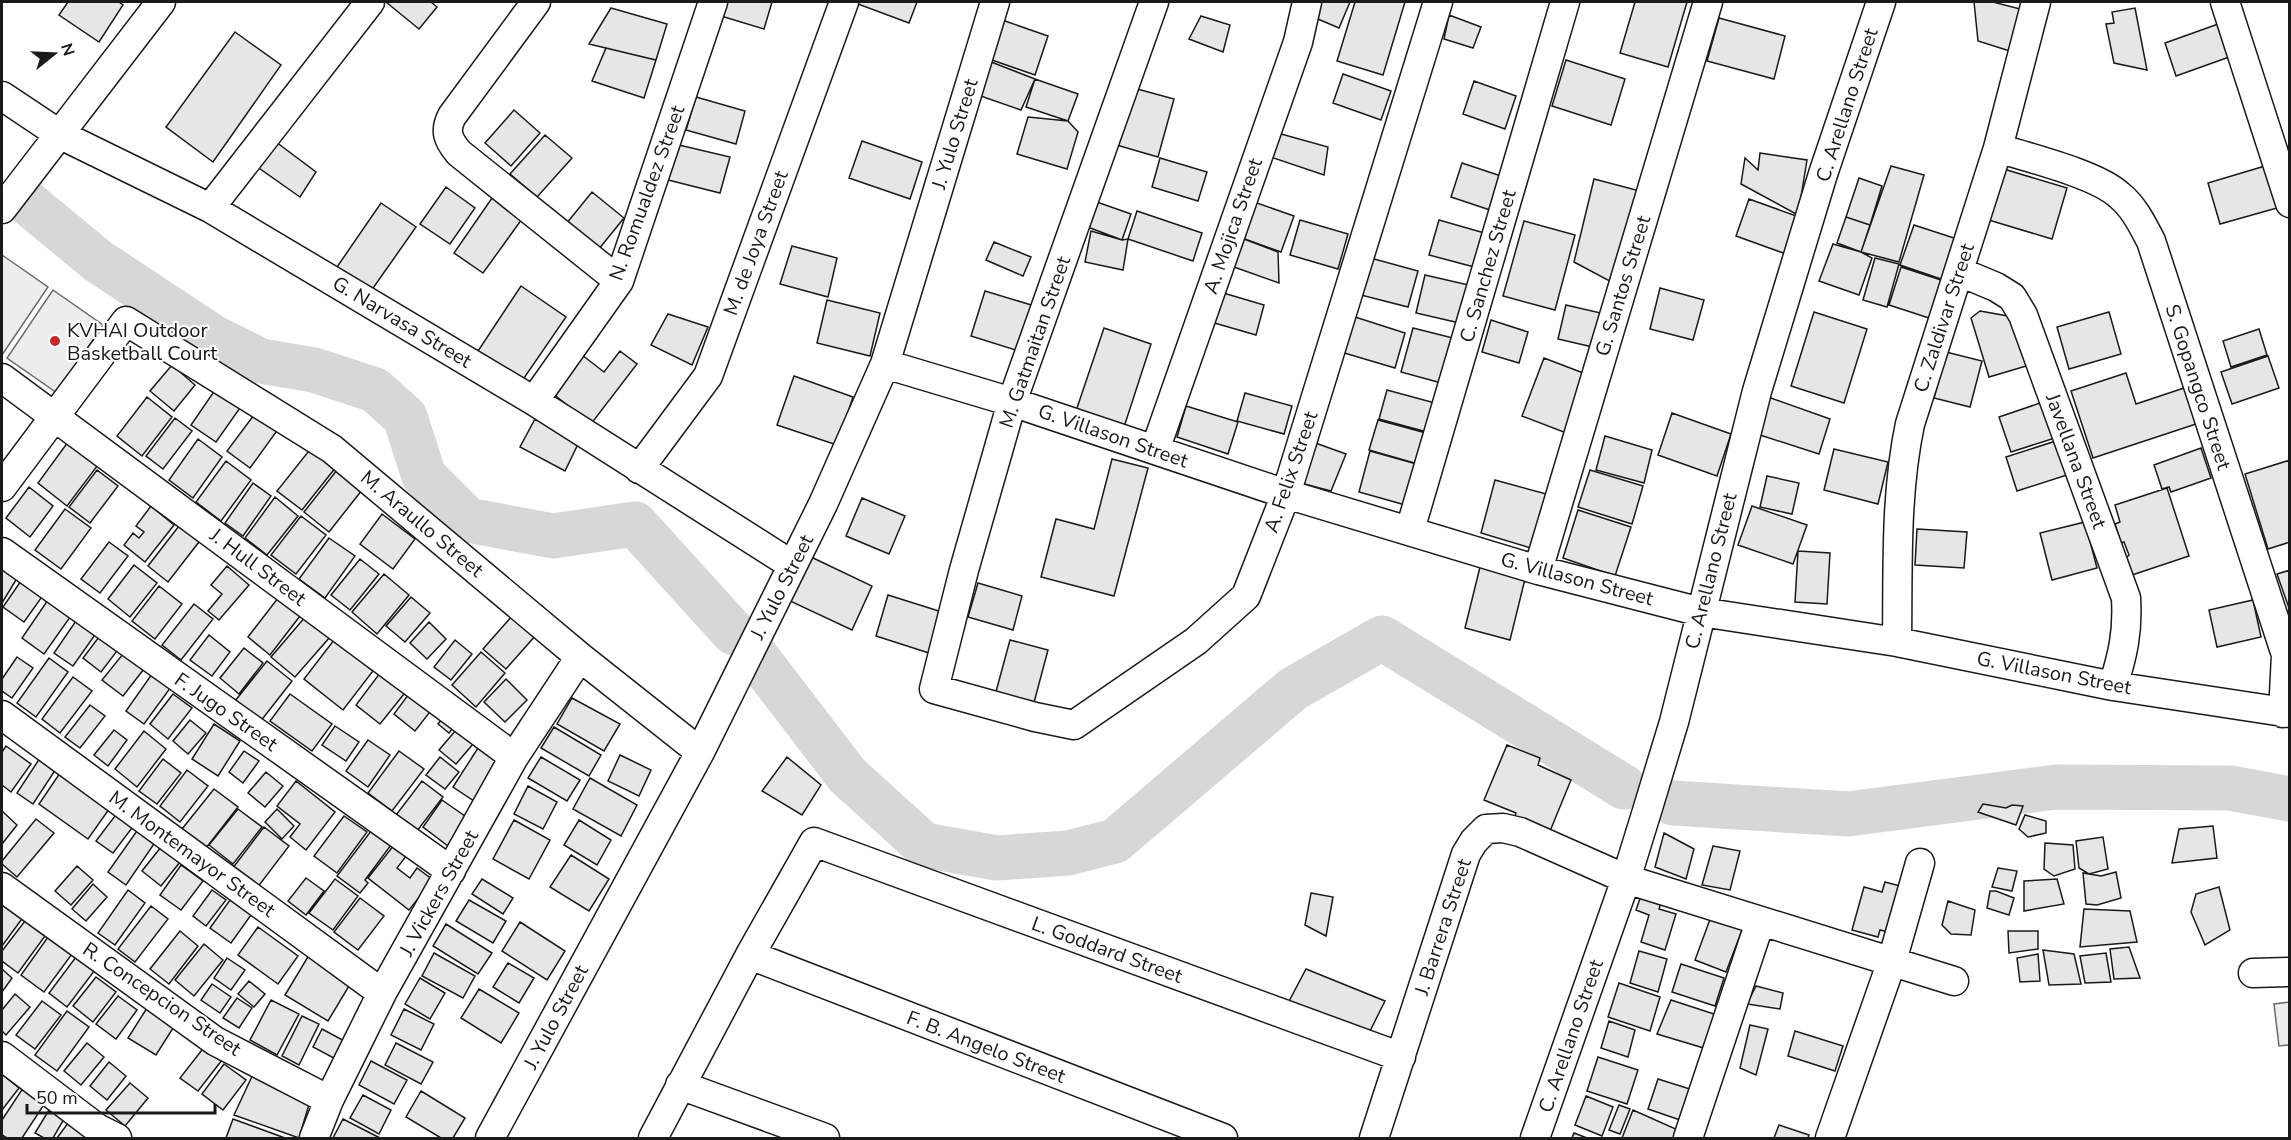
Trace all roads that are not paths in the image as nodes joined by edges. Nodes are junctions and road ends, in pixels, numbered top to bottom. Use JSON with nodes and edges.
{"nodes":[{"id":1,"x":161,"y":2,"type":"edge"},
{"id":2,"x":370,"y":2,"type":"edge"},
{"id":3,"x":536,"y":2,"type":"edge"},
{"id":4,"x":713,"y":2,"type":"edge"},
{"id":5,"x":844,"y":2,"type":"edge"},
{"id":6,"x":995,"y":2,"type":"edge"},
{"id":7,"x":1154,"y":2,"type":"edge"},
{"id":8,"x":1308,"y":2,"type":"edge"},
{"id":9,"x":1438,"y":2,"type":"edge"},
{"id":10,"x":1565,"y":2,"type":"edge"},
{"id":11,"x":1708,"y":2,"type":"edge"},
{"id":12,"x":1881,"y":2,"type":"edge"},
{"id":13,"x":2036,"y":2,"type":"edge"},
{"id":14,"x":2225,"y":2,"type":"edge"},
{"id":15,"x":2,"y":96,"type":"edge"},
{"id":16,"x":59,"y":134,"type":"junction"},
{"id":17,"x":1998,"y":148,"type":"junction"},
{"id":18,"x":2289,"y":203,"type":"edge"},
{"id":19,"x":210,"y":208,"type":"junction"},
{"id":20,"x":2,"y":209,"type":"edge"},
{"id":21,"x":1960,"y":272,"type":"junction"},
{"id":22,"x":619,"y":281,"type":"junction"},
{"id":23,"x":885,"y":364,"type":"junction"},
{"id":24,"x":2,"y":378,"type":"edge"},
{"id":25,"x":534,"y":400,"type":"junction"},
{"id":26,"x":1012,"y":402,"type":"junction"},
{"id":27,"x":54,"y":416,"type":"junction"},
{"id":28,"x":1155,"y":450,"type":"junction"},
{"id":29,"x":639,"y":469,"type":"junction"},
{"id":30,"x":2,"y":487,"type":"edge"},
{"id":31,"x":1286,"y":494,"type":"junction"},
{"id":32,"x":1410,"y":530,"type":"junction"},
{"id":33,"x":2,"y":552,"type":"edge"},
{"id":34,"x":792,"y":565,"type":"junction"},
{"id":35,"x":1538,"y":570,"type":"junction"},
{"id":36,"x":1701,"y":612,"type":"junction"},
{"id":37,"x":1897,"y":642,"type":"junction"},
{"id":38,"x":580,"y":657,"type":"junction"},
{"id":39,"x":2113,"y":686,"type":"junction"},
{"id":40,"x":934,"y":689,"type":"joint"},
{"id":41,"x":2286,"y":713,"type":"edge"},
{"id":42,"x":2,"y":715,"type":"edge"},
{"id":43,"x":700,"y":752,"type":"junction"},
{"id":44,"x":514,"y":757,"type":"junction"},
{"id":45,"x":1920,"y":863,"type":"dead end"},
{"id":46,"x":452,"y":871,"type":"junction"},
{"id":47,"x":1626,"y":879,"type":"junction"},
{"id":48,"x":2,"y":887,"type":"edge"},
{"id":49,"x":1760,"y":922,"type":"junction"},
{"id":50,"x":750,"y":955,"type":"junction"},
{"id":51,"x":1892,"y":961,"type":"junction"},
{"id":52,"x":2289,"y":972,"type":"edge"},
{"id":53,"x":2253,"y":973,"type":"dead end"},
{"id":54,"x":1954,"y":981,"type":"dead end"},
{"id":55,"x":382,"y":993,"type":"junction"},
{"id":56,"x":2,"y":1056,"type":"edge"},
{"id":57,"x":1401,"y":1057,"type":"junction"},
{"id":58,"x":680,"y":1085,"type":"junction"},
{"id":59,"x":329,"y":1100,"type":"junction"},
{"id":60,"x":117,"y":1138,"type":"edge"},
{"id":61,"x":314,"y":1138,"type":"edge"},
{"id":62,"x":490,"y":1138,"type":"edge"},
{"id":63,"x":653,"y":1138,"type":"edge"},
{"id":64,"x":825,"y":1138,"type":"edge"},
{"id":65,"x":1222,"y":1138,"type":"edge"},
{"id":66,"x":1374,"y":1138,"type":"edge"},
{"id":67,"x":1535,"y":1138,"type":"edge"},
{"id":68,"x":1688,"y":1138,"type":"edge"},
{"id":69,"x":1830,"y":1138,"type":"edge"}],
"edges":[{"from":1,"to":16,"type":"street"},
{"from":2,"to":19,"type":"street"},
{"from":3,"to":22,"type":"street"},
{"from":4,"to":22,"type":"street","name":"N. Romualdez Street"},
{"from":5,"to":29,"type":"street","name":"M. de Joya Street"},
{"from":6,"to":23,"type":"street","name":"J. Yulo Street"},
{"from":7,"to":26,"type":"street","name":"M. Gatmaitan Street"},
{"from":8,"to":28,"type":"street","name":"A. Mojica Street"},
{"from":9,"to":31,"type":"street","name":"A. Felix Street"},
{"from":10,"to":32,"type":"street","name":"C. Sanchez Street"},
{"from":11,"to":35,"type":"street","name":"G. Santos Street"},
{"from":12,"to":36,"type":"street","name":"C. Arellano Street"},
{"from":13,"to":17,"type":"street","name":"C. Zaldivar Street"},
{"from":14,"to":18,"type":"street"},
{"from":15,"to":16,"type":"street","name":"G. Narvasa Street"},
{"from":16,"to":19,"type":"street","name":"G. Narvasa Street"},
{"from":16,"to":20,"type":"street"},
{"from":17,"to":21,"type":"street","name":"C. Zaldivar Street"},
{"from":17,"to":41,"type":"street","name":"S. Gopangco Street"},
{"from":19,"to":25,"type":"street","name":"G. Narvasa Street"},
{"from":21,"to":37,"type":"street","name":"C. Zaldivar Street"},
{"from":21,"to":39,"type":"street","name":"Javellana Street"},
{"from":22,"to":25,"type":"street","name":"N. Romualdez Street"},
{"from":23,"to":26,"type":"street","name":"G. Villason Street"},
{"from":23,"to":34,"type":"street","name":"J. Yulo Street"},
{"from":24,"to":27,"type":"street","name":"J. Hull Street"},
{"from":25,"to":29,"type":"street","name":"G. Narvasa Street"},
{"from":26,"to":28,"type":"street","name":"G. Villason Street"},
{"from":26,"to":40,"type":"street","name":"M. Gatmaitan Street"},
{"from":27,"to":30,"type":"street"},
{"from":27,"to":38,"type":"street","name":"M. Araullo Street"},
{"from":27,"to":44,"type":"street","name":"J. Hull Street"},
{"from":28,"to":31,"type":"street","name":"G. Villason Street"},
{"from":29,"to":34,"type":"street","name":"G. Narvasa Street"},
{"from":31,"to":32,"type":"street","name":"G. Villason Street"},
{"from":31,"to":40,"type":"street","name":"A. Felix Street"},
{"from":32,"to":35,"type":"street","name":"G. Villason Street"},
{"from":33,"to":46,"type":"street","name":"F. Jugo Street"},
{"from":34,"to":43,"type":"street","name":"J. Yulo Street"},
{"from":35,"to":36,"type":"street","name":"G. Villason Street"},
{"from":36,"to":37,"type":"street","name":"G. Villason Street"},
{"from":36,"to":47,"type":"street","name":"C. Arellano Street"},
{"from":37,"to":39,"type":"street","name":"G. Villason Street"},
{"from":38,"to":43,"type":"street","name":"M. Araullo Street"},
{"from":38,"to":44,"type":"street","name":"J. Vickers Street"},
{"from":39,"to":41,"type":"street","name":"G. Villason Street"},
{"from":42,"to":55,"type":"street","name":"M. Montemayor Street"},
{"from":43,"to":62,"type":"street","name":"J. Yulo Street"},
{"from":44,"to":46,"type":"street","name":"J. Vickers Street"},
{"from":45,"to":51,"type":"street"},
{"from":46,"to":55,"type":"street","name":"J. Vickers Street"},
{"from":47,"to":49,"type":"street"},
{"from":47,"to":57,"type":"street","name":"J. Barrera Street"},
{"from":47,"to":67,"type":"street","name":"C. Arellano Street"},
{"from":48,"to":59,"type":"street","name":"R. Concepcion Street"},
{"from":49,"to":51,"type":"street"},
{"from":49,"to":68,"type":"street"},
{"from":50,"to":57,"type":"street","name":"L. Goddard Street"},
{"from":50,"to":58,"type":"street"},
{"from":50,"to":65,"type":"street","name":"F. B. Angelo Street"},
{"from":51,"to":54,"type":"street"},
{"from":51,"to":69,"type":"street"},
{"from":52,"to":53,"type":"street"},
{"from":55,"to":59,"type":"street","name":"J. Vickers Street"},
{"from":56,"to":60,"type":"street"},
{"from":57,"to":66,"type":"street","name":"J. Barrera Street"},
{"from":58,"to":63,"type":"street"},
{"from":58,"to":64,"type":"street"},
{"from":59,"to":61,"type":"street","name":"J. Vickers Street"}]}
